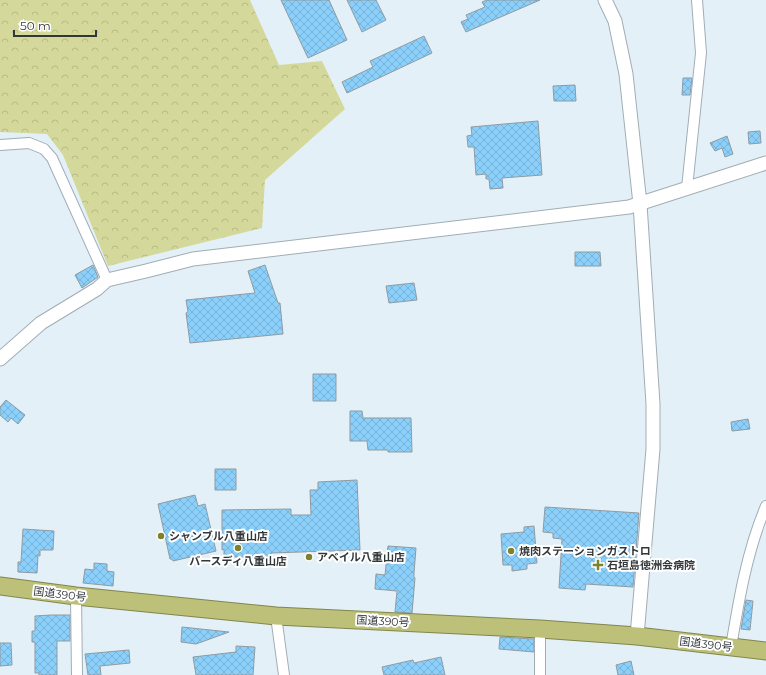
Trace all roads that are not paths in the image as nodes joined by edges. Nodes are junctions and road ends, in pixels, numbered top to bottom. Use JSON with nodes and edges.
{"nodes":[{"id":1,"x":605,"y":0,"type":"edge"},
{"id":2,"x":697,"y":0,"type":"edge"},
{"id":3,"x":0,"y":145,"type":"edge"},
{"id":4,"x":766,"y":163,"type":"edge"},
{"id":5,"x":687,"y":188,"type":"junction"},
{"id":6,"x":640,"y":204,"type":"junction"},
{"id":7,"x":107,"y":280,"type":"junction"},
{"id":8,"x":0,"y":359,"type":"edge"},
{"id":9,"x":766,"y":506,"type":"edge"},
{"id":10,"x":0,"y":586,"type":"edge"},
{"id":11,"x":76,"y":596,"type":"junction"},
{"id":12,"x":276,"y":616,"type":"junction"},
{"id":13,"x":540,"y":628,"type":"junction"},
{"id":14,"x":637,"y":636,"type":"junction"},
{"id":15,"x":731,"y":647,"type":"junction"},
{"id":16,"x":766,"y":651,"type":"edge"},
{"id":17,"x":76,"y":675,"type":"edge"},
{"id":18,"x":284,"y":675,"type":"edge"},
{"id":19,"x":540,"y":675,"type":"edge"}],
"edges":[{"from":1,"to":6,"type":"street"},
{"from":2,"to":5,"type":"street"},
{"from":3,"to":7,"type":"street"},
{"from":4,"to":5,"type":"street"},
{"from":5,"to":6,"type":"street"},
{"from":6,"to":7,"type":"street"},
{"from":6,"to":14,"type":"street"},
{"from":7,"to":8,"type":"street"},
{"from":9,"to":15,"type":"street"},
{"from":10,"to":11,"type":"highway","name":"国道390号"},
{"from":11,"to":12,"type":"highway","name":"国道390号"},
{"from":11,"to":17,"type":"street"},
{"from":12,"to":13,"type":"highway","name":"国道390号"},
{"from":12,"to":18,"type":"street"},
{"from":13,"to":14,"type":"highway","name":"国道390号"},
{"from":13,"to":19,"type":"street"},
{"from":14,"to":15,"type":"highway","name":"国道390号"},
{"from":15,"to":16,"type":"highway","name":"国道390号"}]}
